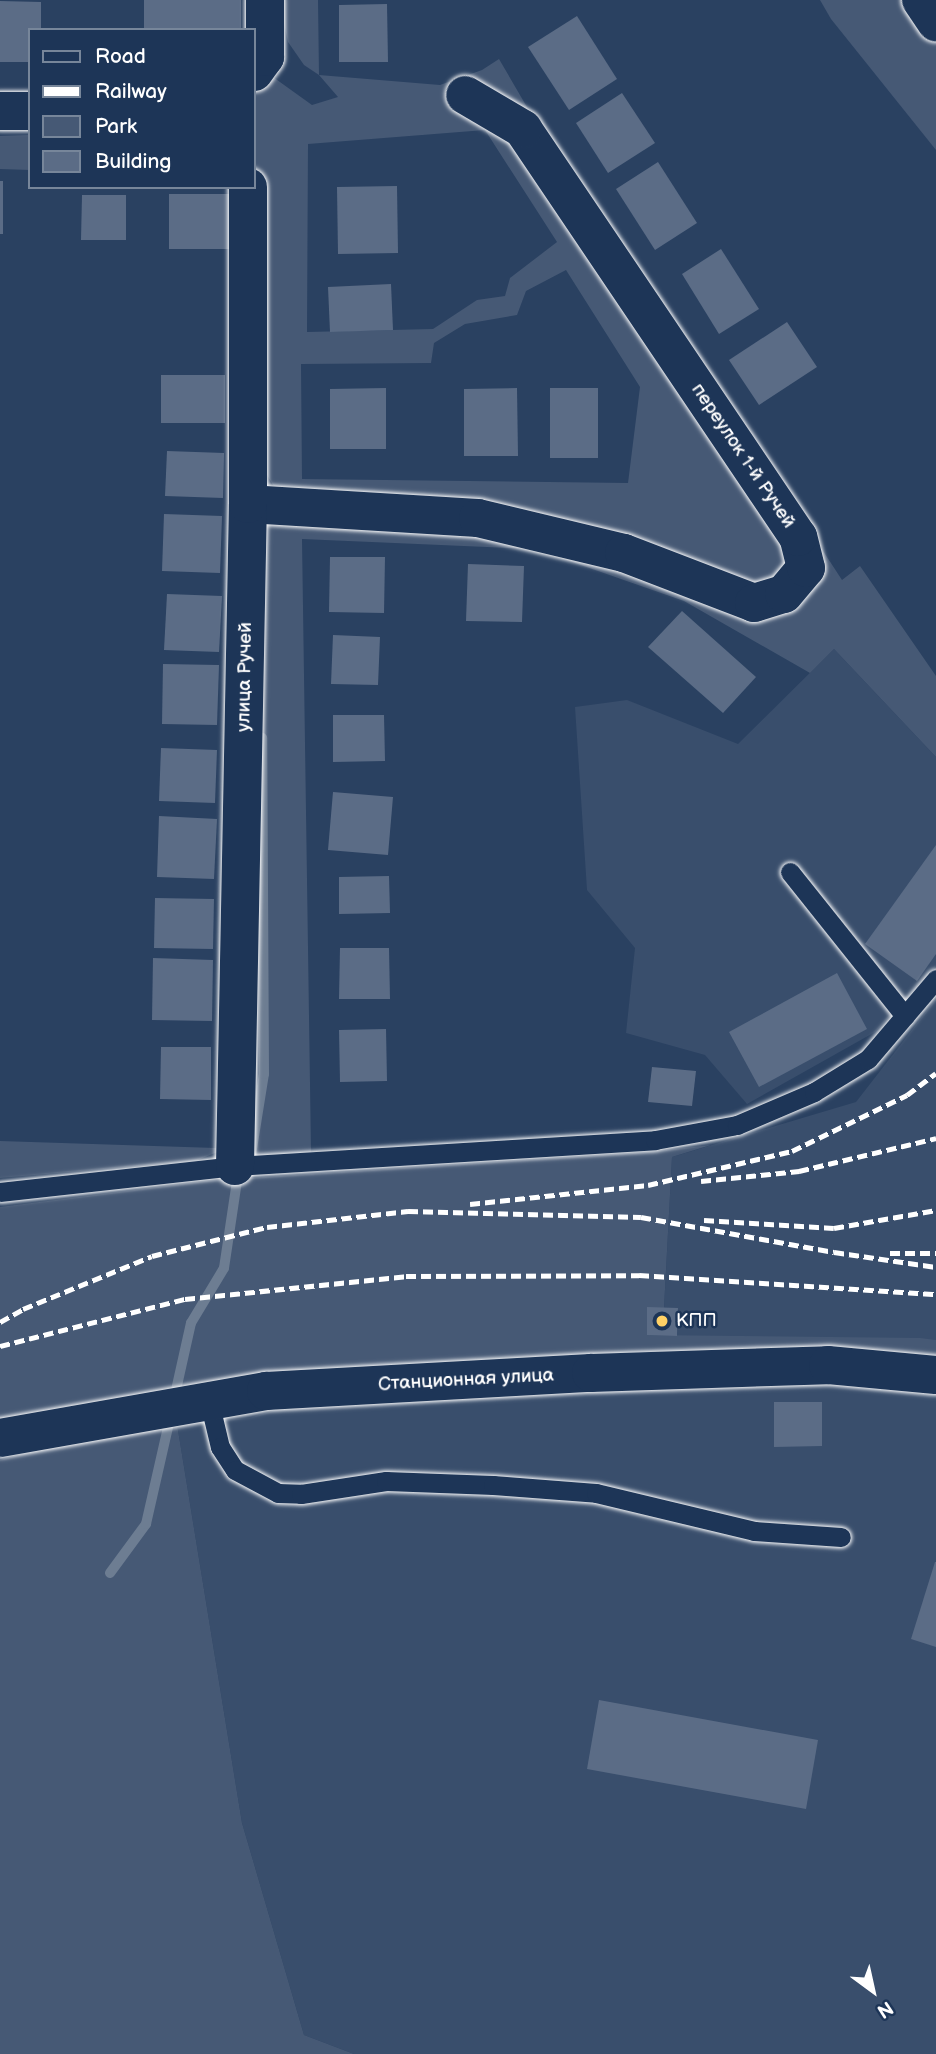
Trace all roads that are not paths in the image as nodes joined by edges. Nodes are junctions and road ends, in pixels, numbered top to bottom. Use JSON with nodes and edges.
{"nodes":[{"id":1,"x":265,"y":0,"type":"edge"},
{"id":2,"x":920,"y":0,"type":"edge"},
{"id":3,"x":936,"y":22,"type":"edge"},
{"id":4,"x":256,"y":69,"type":"edge"},
{"id":5,"x":464,"y":95,"type":"dead end"},
{"id":6,"x":0,"y":111,"type":"edge"},
{"id":7,"x":28,"y":111,"type":"edge"},
{"id":8,"x":248,"y":189,"type":"edge"},
{"id":9,"x":248,"y":504,"type":"junction"},
{"id":10,"x":790,"y":872,"type":"dead end"},
{"id":11,"x":936,"y":979,"type":"edge"},
{"id":12,"x":905,"y":1016,"type":"junction"},
{"id":13,"x":235,"y":1166,"type":"junction"},
{"id":14,"x":0,"y":1192,"type":"edge"},
{"id":15,"x":936,"y":1374,"type":"edge"},
{"id":16,"x":209,"y":1401,"type":"junction"},
{"id":17,"x":0,"y":1438,"type":"edge"},
{"id":18,"x":841,"y":1537,"type":"dead end"}],
"edges":[{"from":1,"to":4,"type":"street"},
{"from":2,"to":3,"type":"street"},
{"from":5,"to":9,"type":"street","name":"переулок 1-й Ручей"},
{"from":6,"to":7,"type":"street"},
{"from":8,"to":9,"type":"street","name":"улица Ручей"},
{"from":9,"to":13,"type":"street","name":"улица Ручей"},
{"from":10,"to":12,"type":"lane"},
{"from":11,"to":12,"type":"lane"},
{"from":12,"to":13,"type":"lane"},
{"from":13,"to":14,"type":"lane"},
{"from":15,"to":16,"type":"street","name":"Станционная улица"},
{"from":16,"to":17,"type":"street","name":"Станционная улица"},
{"from":16,"to":18,"type":"lane"}]}
